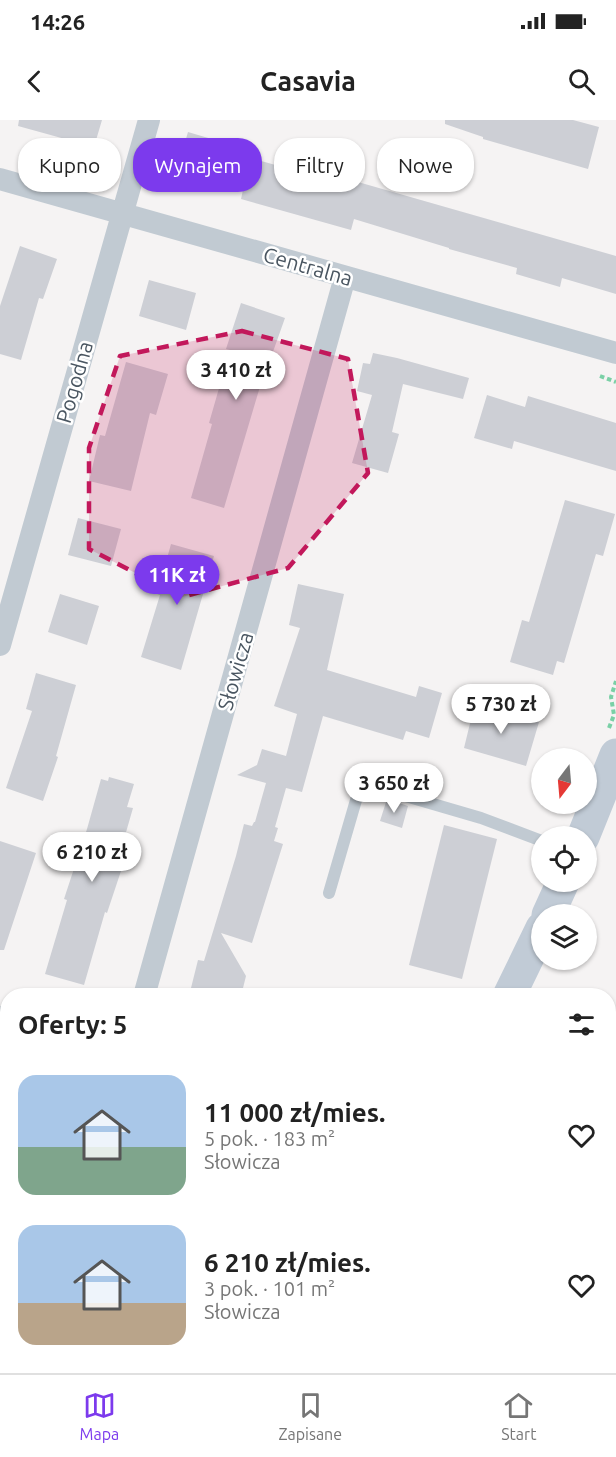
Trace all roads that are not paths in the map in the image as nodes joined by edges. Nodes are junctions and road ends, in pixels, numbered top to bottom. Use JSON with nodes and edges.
{"nodes":[{"id":1,"x":149,"y":120,"type":"edge"},
{"id":2,"x":0,"y":179,"type":"edge"},
{"id":3,"x":122,"y":213,"type":"junction"},
{"id":4,"x":345,"y":277,"type":"junction"},
{"id":5,"x":616,"y":353,"type":"edge"},
{"id":6,"x":0,"y":645,"type":"edge"},
{"id":7,"x":616,"y":754,"type":"edge"},
{"id":8,"x":587,"y":826,"type":"edge"},
{"id":9,"x":531,"y":837,"type":"edge"},
{"id":10,"x":329,"y":893,"type":"dead end"},
{"id":11,"x":531,"y":951,"type":"edge"},
{"id":12,"x":146,"y":988,"type":"edge"},
{"id":13,"x":514,"y":988,"type":"edge"}],
"edges":[{"from":1,"to":3,"type":"street","name":"Pogodna"},
{"from":2,"to":3,"type":"street","name":"Centralna"},
{"from":3,"to":4,"type":"street","name":"Centralna"},
{"from":3,"to":6,"type":"street","name":"Pogodna"},
{"from":4,"to":5,"type":"street","name":"Centralna"},
{"from":4,"to":12,"type":"street","name":"Słowicza"},
{"from":7,"to":8,"type":"street"},
{"from":9,"to":10,"type":"lane"},
{"from":11,"to":13,"type":"street"}]}
